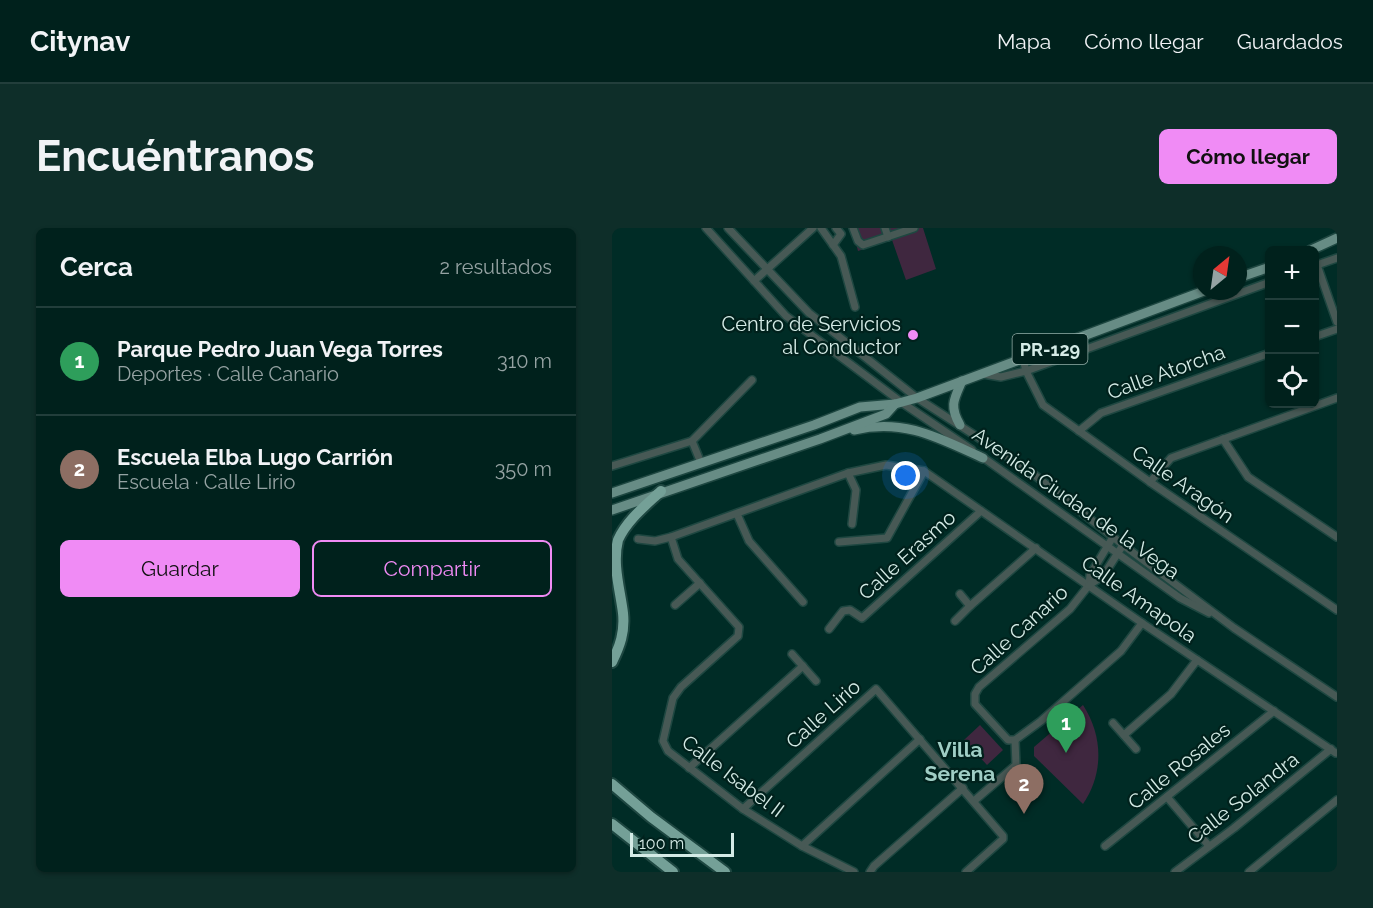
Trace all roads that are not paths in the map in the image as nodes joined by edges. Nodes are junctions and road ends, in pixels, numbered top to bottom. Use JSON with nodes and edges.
{"nodes":[{"id":1,"x":706,"y":228,"type":"edge"},
{"id":2,"x":728,"y":228,"type":"edge"},
{"id":3,"x":813,"y":228,"type":"edge"},
{"id":4,"x":821,"y":228,"type":"edge"},
{"id":5,"x":836,"y":228,"type":"edge"},
{"id":6,"x":854,"y":228,"type":"edge"},
{"id":7,"x":885,"y":228,"type":"edge"},
{"id":8,"x":914,"y":228,"type":"edge"},
{"id":9,"x":902,"y":230,"type":"edge"},
{"id":10,"x":888,"y":237,"type":"junction"},
{"id":11,"x":1337,"y":237,"type":"edge"},
{"id":12,"x":1337,"y":243,"type":"edge"},
{"id":13,"x":833,"y":244,"type":"junction"},
{"id":14,"x":1319,"y":247,"type":"edge"},
{"id":15,"x":1319,"y":248,"type":"edge"},
{"id":16,"x":1337,"y":258,"type":"edge"},
{"id":17,"x":1319,"y":265,"type":"edge"},
{"id":18,"x":1265,"y":268,"type":"edge"},
{"id":19,"x":766,"y":270,"type":"junction"},
{"id":20,"x":1319,"y":274,"type":"edge"},
{"id":21,"x":1247,"y":275,"type":"edge"},
{"id":22,"x":754,"y":281,"type":"junction"},
{"id":23,"x":1265,"y":283,"type":"edge"},
{"id":24,"x":1193,"y":295,"type":"edge"},
{"id":25,"x":855,"y":307,"type":"dead end"},
{"id":26,"x":1337,"y":322,"type":"edge"},
{"id":27,"x":1337,"y":329,"type":"edge"},
{"id":28,"x":1319,"y":335,"type":"edge"},
{"id":29,"x":1266,"y":354,"type":"edge"},
{"id":30,"x":1023,"y":359,"type":"junction"},
{"id":31,"x":1026,"y":371,"type":"junction"},
{"id":32,"x":982,"y":374,"type":"junction"},
{"id":33,"x":752,"y":380,"type":"dead end"},
{"id":34,"x":962,"y":381,"type":"junction"},
{"id":35,"x":917,"y":398,"type":"junction"},
{"id":36,"x":1337,"y":398,"type":"edge"},
{"id":37,"x":898,"y":403,"type":"junction"},
{"id":38,"x":960,"y":424,"type":"junction"},
{"id":39,"x":1078,"y":431,"type":"junction"},
{"id":40,"x":820,"y":438,"type":"junction"},
{"id":41,"x":1222,"y":439,"type":"junction"},
{"id":42,"x":692,"y":441,"type":"junction"},
{"id":43,"x":983,"y":458,"type":"junction"},
{"id":44,"x":701,"y":463,"type":"junction"},
{"id":45,"x":612,"y":466,"type":"edge"},
{"id":46,"x":924,"y":471,"type":"junction"},
{"id":47,"x":849,"y":473,"type":"junction"},
{"id":48,"x":1150,"y":482,"type":"junction"},
{"id":49,"x":661,"y":491,"type":"junction"},
{"id":50,"x":612,"y":493,"type":"edge"},
{"id":51,"x":612,"y":510,"type":"edge"},
{"id":52,"x":981,"y":510,"type":"junction"},
{"id":53,"x":736,"y":514,"type":"junction"},
{"id":54,"x":852,"y":524,"type":"dead end"},
{"id":55,"x":671,"y":537,"type":"junction"},
{"id":56,"x":1113,"y":537,"type":"junction"},
{"id":57,"x":1337,"y":537,"type":"edge"},
{"id":58,"x":638,"y":539,"type":"dead end"},
{"id":59,"x":839,"y":542,"type":"dead end"},
{"id":60,"x":1123,"y":545,"type":"junction"},
{"id":61,"x":1107,"y":547,"type":"junction"},
{"id":62,"x":1036,"y":548,"type":"junction"},
{"id":63,"x":1118,"y":554,"type":"junction"},
{"id":64,"x":700,"y":583,"type":"junction"},
{"id":65,"x":1089,"y":585,"type":"junction"},
{"id":66,"x":960,"y":594,"type":"dead end"},
{"id":67,"x":803,"y":602,"type":"dead end"},
{"id":68,"x":675,"y":604,"type":"dead end"},
{"id":69,"x":970,"y":606,"type":"junction"},
{"id":70,"x":1337,"y":610,"type":"edge"},
{"id":71,"x":955,"y":621,"type":"dead end"},
{"id":72,"x":1143,"y":623,"type":"junction"},
{"id":73,"x":1234,"y":628,"type":"junction"},
{"id":74,"x":829,"y":629,"type":"dead end"},
{"id":75,"x":792,"y":654,"type":"dead end"},
{"id":76,"x":1197,"y":660,"type":"junction"},
{"id":77,"x":612,"y":662,"type":"edge"},
{"id":78,"x":803,"y":666,"type":"junction"},
{"id":79,"x":816,"y":681,"type":"dead end"},
{"id":80,"x":1337,"y":696,"type":"edge"},
{"id":81,"x":1274,"y":711,"type":"junction"},
{"id":82,"x":1113,"y":723,"type":"dead end"},
{"id":83,"x":1124,"y":735,"type":"junction"},
{"id":84,"x":920,"y":739,"type":"junction"},
{"id":85,"x":1015,"y":740,"type":"junction"},
{"id":86,"x":1136,"y":749,"type":"dead end"},
{"id":87,"x":1334,"y":751,"type":"edge"},
{"id":88,"x":689,"y":768,"type":"junction"},
{"id":89,"x":612,"y":776,"type":"edge"},
{"id":90,"x":612,"y":783,"type":"edge"},
{"id":91,"x":963,"y":788,"type":"junction"},
{"id":92,"x":1167,"y":797,"type":"junction"},
{"id":93,"x":1337,"y":800,"type":"edge"},
{"id":94,"x":974,"y":801,"type":"junction"},
{"id":95,"x":743,"y":809,"type":"junction"},
{"id":96,"x":651,"y":817,"type":"junction"},
{"id":97,"x":612,"y":824,"type":"edge"},
{"id":98,"x":802,"y":846,"type":"junction"},
{"id":99,"x":1105,"y":846,"type":"dead end"},
{"id":100,"x":1209,"y":846,"type":"junction"},
{"id":101,"x":673,"y":872,"type":"edge"},
{"id":102,"x":724,"y":872,"type":"edge"},
{"id":103,"x":854,"y":872,"type":"edge"},
{"id":104,"x":870,"y":872,"type":"edge"},
{"id":105,"x":966,"y":872,"type":"edge"},
{"id":106,"x":1175,"y":872,"type":"edge"},
{"id":107,"x":1250,"y":872,"type":"edge"}],
"edges":[{"from":1,"to":22,"type":"street","name":"Avenida Ciudad de la Vega"},
{"from":2,"to":19,"type":"street","name":"Avenida Ciudad de la Vega"},
{"from":3,"to":19,"type":"street"},
{"from":4,"to":13,"type":"street"},
{"from":5,"to":13,"type":"street"},
{"from":6,"to":10,"type":"street"},
{"from":7,"to":10,"type":"street"},
{"from":8,"to":9,"type":"street"},
{"from":9,"to":10,"type":"street"},
{"from":11,"to":14,"type":"main road"},
{"from":12,"to":15,"type":"main road"},
{"from":13,"to":25,"type":"street"},
{"from":16,"to":17,"type":"street"},
{"from":18,"to":21,"type":"main road"},
{"from":19,"to":22,"type":"street"},
{"from":19,"to":35,"type":"street","name":"Avenida Ciudad de la Vega"},
{"from":20,"to":26,"type":"street"},
{"from":22,"to":37,"type":"street","name":"Avenida Ciudad de la Vega"},
{"from":23,"to":31,"type":"street"},
{"from":24,"to":30,"type":"main road","number":"PR-129"},
{"from":27,"to":28,"type":"street"},
{"from":29,"to":39,"type":"street","name":"Calle Atorcha"},
{"from":30,"to":31,"type":"street","name":"Calle Aragón"},
{"from":30,"to":32,"type":"main road","number":"PR-129"},
{"from":31,"to":32,"type":"street"},
{"from":31,"to":39,"type":"street","name":"Calle Aragón"},
{"from":32,"to":34,"type":"main road","number":"PR-129"},
{"from":33,"to":42,"type":"street"},
{"from":34,"to":35,"type":"main road","number":"PR-129"},
{"from":34,"to":38,"type":"main road"},
{"from":35,"to":37,"type":"main road","number":"PR-129"},
{"from":35,"to":38,"type":"street","name":"Avenida Ciudad de la Vega"},
{"from":36,"to":41,"type":"street"},
{"from":37,"to":40,"type":"main road","number":"PR-129"},
{"from":37,"to":43,"type":"street","name":"Avenida Ciudad de la Vega"},
{"from":37,"to":44,"type":"main road","number":"PR-129"},
{"from":38,"to":56,"type":"street","name":"Avenida Ciudad de la Vega"},
{"from":39,"to":48,"type":"street","name":"Calle Aragón"},
{"from":40,"to":43,"type":"main road"},
{"from":40,"to":49,"type":"main road","number":"PR-129"},
{"from":41,"to":48,"type":"street"},
{"from":41,"to":57,"type":"street"},
{"from":42,"to":44,"type":"street"},
{"from":42,"to":45,"type":"street"},
{"from":43,"to":61,"type":"street","name":"Avenida Ciudad de la Vega"},
{"from":44,"to":50,"type":"main road","number":"PR-129"},
{"from":46,"to":47,"type":"street","name":"Calle Amapola"},
{"from":46,"to":52,"type":"street","name":"Calle Amapola"},
{"from":46,"to":59,"type":"street"},
{"from":47,"to":53,"type":"street","name":"Calle Amapola"},
{"from":47,"to":54,"type":"street"},
{"from":48,"to":70,"type":"street","name":"Calle Aragón"},
{"from":49,"to":51,"type":"main road","number":"PR-129"},
{"from":49,"to":77,"type":"highway"},
{"from":52,"to":62,"type":"street","name":"Calle Amapola"},
{"from":52,"to":74,"type":"street","name":"Calle Erasmo"},
{"from":53,"to":55,"type":"street","name":"Calle Amapola"},
{"from":53,"to":67,"type":"street"},
{"from":55,"to":58,"type":"street","name":"Calle Amapola"},
{"from":55,"to":64,"type":"street","name":"Calle Isabel II"},
{"from":56,"to":60,"type":"street","name":"Avenida Ciudad de la Vega"},
{"from":56,"to":61,"type":"street","name":"Calle Canario"},
{"from":60,"to":63,"type":"street"},
{"from":60,"to":73,"type":"street","name":"Avenida Ciudad de la Vega"},
{"from":61,"to":63,"type":"street","name":"Avenida Ciudad de la Vega"},
{"from":61,"to":65,"type":"street","name":"Calle Canario"},
{"from":62,"to":65,"type":"street","name":"Calle Amapola"},
{"from":62,"to":69,"type":"street"},
{"from":63,"to":65,"type":"street"},
{"from":63,"to":73,"type":"street","name":"Avenida Ciudad de la Vega"},
{"from":64,"to":68,"type":"street"},
{"from":64,"to":88,"type":"street","name":"Calle Isabel II"},
{"from":65,"to":72,"type":"street","name":"Calle Amapola"},
{"from":65,"to":85,"type":"street","name":"Calle Canario"},
{"from":66,"to":69,"type":"street"},
{"from":69,"to":71,"type":"street"},
{"from":72,"to":76,"type":"street","name":"Calle Amapola"},
{"from":72,"to":85,"type":"street"},
{"from":73,"to":80,"type":"street","name":"Avenida Ciudad de la Vega"},
{"from":75,"to":78,"type":"street"},
{"from":76,"to":81,"type":"street","name":"Calle Amapola"},
{"from":76,"to":83,"type":"street"},
{"from":78,"to":79,"type":"street"},
{"from":78,"to":88,"type":"street"},
{"from":81,"to":87,"type":"street","name":"Calle Amapola"},
{"from":81,"to":92,"type":"street","name":"Calle Rosales"},
{"from":82,"to":83,"type":"street"},
{"from":83,"to":86,"type":"street"},
{"from":84,"to":91,"type":"street","name":"Calle Lirio"},
{"from":84,"to":95,"type":"street","name":"Calle Lirio"},
{"from":84,"to":98,"type":"street"},
{"from":85,"to":94,"type":"street"},
{"from":87,"to":100,"type":"street","name":"Calle Solandra"},
{"from":88,"to":95,"type":"street","name":"Calle Isabel II"},
{"from":89,"to":96,"type":"highway"},
{"from":90,"to":96,"type":"highway"},
{"from":91,"to":94,"type":"street","name":"Calle Lirio"},
{"from":91,"to":104,"type":"street"},
{"from":92,"to":99,"type":"street","name":"Calle Rosales"},
{"from":92,"to":100,"type":"street"},
{"from":93,"to":107,"type":"street"},
{"from":94,"to":105,"type":"street","name":"Calle Lirio"},
{"from":95,"to":98,"type":"street","name":"Calle Isabel II"},
{"from":96,"to":102,"type":"highway"},
{"from":97,"to":101,"type":"highway"},
{"from":98,"to":103,"type":"street","name":"Calle Isabel II"},
{"from":100,"to":106,"type":"street","name":"Calle Solandra"}]}
